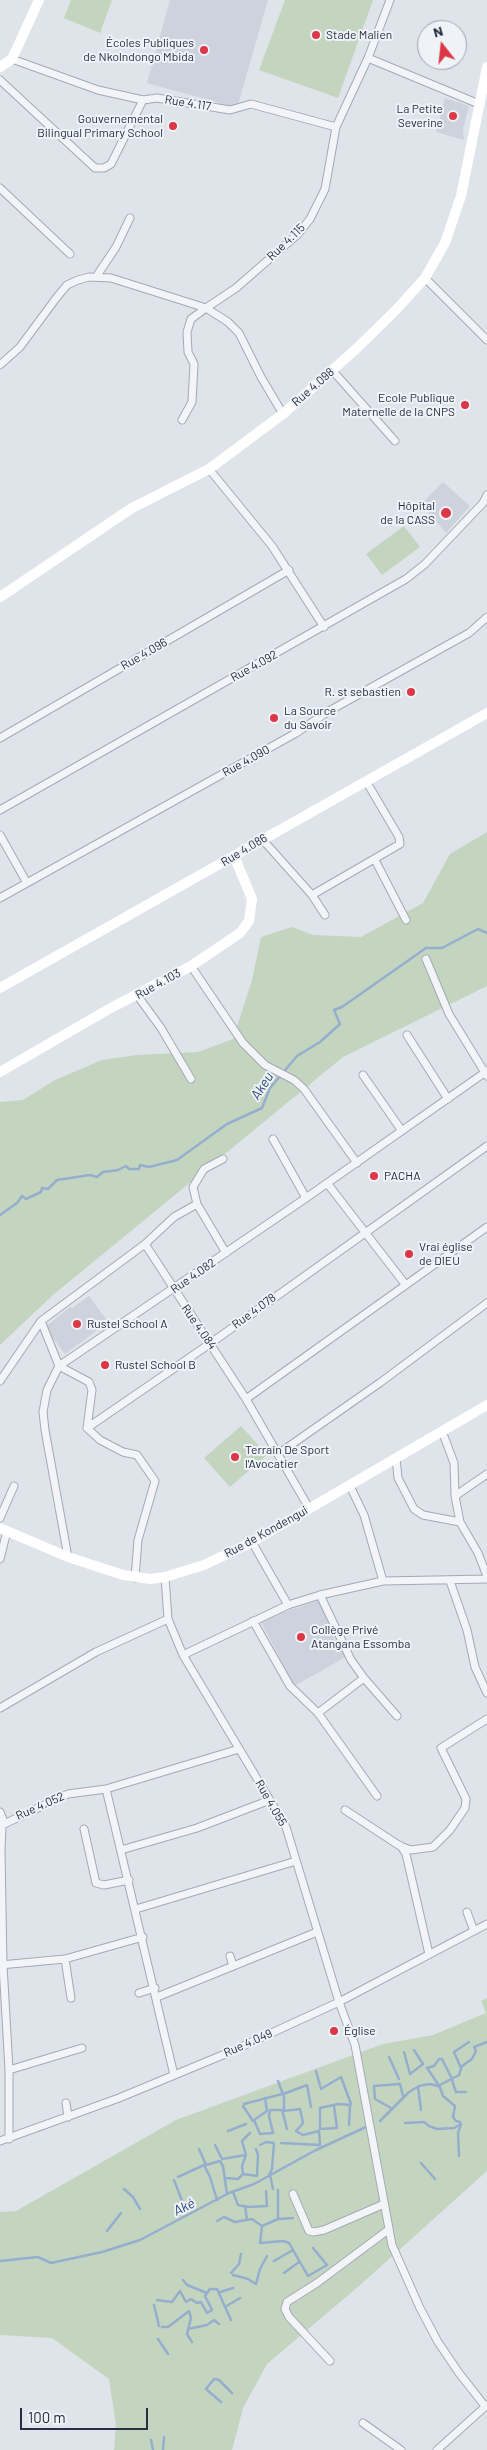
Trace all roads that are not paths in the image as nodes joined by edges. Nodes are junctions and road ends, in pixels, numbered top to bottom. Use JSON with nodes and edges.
{"nodes":[{"id":1,"x":39,"y":0,"type":"edge"},
{"id":2,"x":390,"y":0,"type":"edge"},
{"id":3,"x":368,"y":58,"type":"junction"},
{"id":4,"x":12,"y":59,"type":"junction"},
{"id":5,"x":0,"y":67,"type":"edge"},
{"id":6,"x":487,"y":67,"type":"edge"},
{"id":7,"x":0,"y":80,"type":"edge"},
{"id":8,"x":143,"y":100,"type":"junction"},
{"id":9,"x":479,"y":104,"type":"junction"},
{"id":10,"x":336,"y":127,"type":"junction"},
{"id":11,"x":0,"y":188,"type":"edge"},
{"id":12,"x":130,"y":218,"type":"dead end"},
{"id":13,"x":70,"y":254,"type":"dead end"},
{"id":14,"x":96,"y":277,"type":"junction"},
{"id":15,"x":425,"y":278,"type":"junction"},
{"id":16,"x":206,"y":308,"type":"junction"},
{"id":17,"x":487,"y":340,"type":"edge"},
{"id":18,"x":0,"y":365,"type":"edge"},
{"id":19,"x":332,"y":370,"type":"junction"},
{"id":20,"x":282,"y":414,"type":"junction"},
{"id":21,"x":182,"y":420,"type":"dead end"},
{"id":22,"x":395,"y":441,"type":"dead end"},
{"id":23,"x":209,"y":469,"type":"junction"},
{"id":24,"x":487,"y":496,"type":"edge"},
{"id":25,"x":289,"y":570,"type":"junction"},
{"id":26,"x":0,"y":597,"type":"edge"},
{"id":27,"x":487,"y":617,"type":"edge"},
{"id":28,"x":324,"y":627,"type":"junction"},
{"id":29,"x":487,"y":713,"type":"edge"},
{"id":30,"x":0,"y":738,"type":"edge"},
{"id":31,"x":366,"y":781,"type":"junction"},
{"id":32,"x":0,"y":810,"type":"edge"},
{"id":33,"x":0,"y":835,"type":"edge"},
{"id":34,"x":262,"y":839,"type":"junction"},
{"id":35,"x":234,"y":856,"type":"junction"},
{"id":36,"x":375,"y":860,"type":"junction"},
{"id":37,"x":27,"y":883,"type":"junction"},
{"id":38,"x":312,"y":895,"type":"junction"},
{"id":39,"x":0,"y":898,"type":"edge"},
{"id":40,"x":325,"y":915,"type":"dead end"},
{"id":41,"x":406,"y":920,"type":"dead end"},
{"id":42,"x":426,"y":959,"type":"dead end"},
{"id":43,"x":191,"y":966,"type":"junction"},
{"id":44,"x":0,"y":988,"type":"edge"},
{"id":45,"x":137,"y":996,"type":"junction"},
{"id":46,"x":407,"y":1035,"type":"dead end"},
{"id":47,"x":0,"y":1072,"type":"edge"},
{"id":48,"x":486,"y":1073,"type":"edge"},
{"id":49,"x":363,"y":1075,"type":"dead end"},
{"id":50,"x":191,"y":1079,"type":"dead end"},
{"id":51,"x":448,"y":1099,"type":"junction"},
{"id":52,"x":402,"y":1131,"type":"junction"},
{"id":53,"x":273,"y":1139,"type":"dead end"},
{"id":54,"x":487,"y":1146,"type":"edge"},
{"id":55,"x":223,"y":1159,"type":"dead end"},
{"id":56,"x":356,"y":1163,"type":"junction"},
{"id":57,"x":327,"y":1184,"type":"junction"},
{"id":58,"x":306,"y":1198,"type":"junction"},
{"id":59,"x":197,"y":1204,"type":"junction"},
{"id":60,"x":487,"y":1227,"type":"edge"},
{"id":61,"x":364,"y":1232,"type":"junction"},
{"id":62,"x":144,"y":1244,"type":"junction"},
{"id":63,"x":226,"y":1253,"type":"junction"},
{"id":64,"x":405,"y":1284,"type":"junction"},
{"id":65,"x":173,"y":1290,"type":"junction"},
{"id":66,"x":487,"y":1303,"type":"edge"},
{"id":67,"x":41,"y":1321,"type":"junction"},
{"id":68,"x":211,"y":1343,"type":"junction"},
{"id":69,"x":59,"y":1366,"type":"junction"},
{"id":70,"x":0,"y":1381,"type":"edge"},
{"id":71,"x":246,"y":1399,"type":"junction"},
{"id":72,"x":487,"y":1405,"type":"edge"},
{"id":73,"x":87,"y":1428,"type":"junction"},
{"id":74,"x":442,"y":1431,"type":"junction"},
{"id":75,"x":278,"y":1454,"type":"junction"},
{"id":76,"x":396,"y":1458,"type":"junction"},
{"id":77,"x":487,"y":1474,"type":"edge"},
{"id":78,"x":14,"y":1486,"type":"dead end"},
{"id":79,"x":350,"y":1486,"type":"junction"},
{"id":80,"x":454,"y":1496,"type":"junction"},
{"id":81,"x":309,"y":1508,"type":"junction"},
{"id":82,"x":0,"y":1518,"type":"edge"},
{"id":83,"x":460,"y":1522,"type":"junction"},
{"id":84,"x":4,"y":1530,"type":"edge"},
{"id":85,"x":252,"y":1542,"type":"junction"},
{"id":86,"x":68,"y":1557,"type":"junction"},
{"id":87,"x":0,"y":1559,"type":"edge"},
{"id":88,"x":165,"y":1577,"type":"junction"},
{"id":89,"x":135,"y":1578,"type":"junction"},
{"id":90,"x":487,"y":1578,"type":"edge"},
{"id":91,"x":383,"y":1581,"type":"junction"},
{"id":92,"x":450,"y":1581,"type":"junction"},
{"id":93,"x":320,"y":1595,"type":"junction"},
{"id":94,"x":288,"y":1605,"type":"junction"},
{"id":95,"x":168,"y":1619,"type":"junction"},
{"id":96,"x":253,"y":1621,"type":"junction"},
{"id":97,"x":183,"y":1655,"type":"junction"},
{"id":98,"x":364,"y":1678,"type":"junction"},
{"id":99,"x":487,"y":1693,"type":"edge"},
{"id":100,"x":0,"y":1708,"type":"edge"},
{"id":101,"x":318,"y":1713,"type":"junction"},
{"id":102,"x":398,"y":1716,"type":"dead end"},
{"id":103,"x":487,"y":1719,"type":"edge"},
{"id":104,"x":239,"y":1749,"type":"junction"},
{"id":105,"x":106,"y":1789,"type":"junction"},
{"id":106,"x":377,"y":1796,"type":"dead end"},
{"id":107,"x":270,"y":1800,"type":"junction"},
{"id":108,"x":345,"y":1810,"type":"dead end"},
{"id":109,"x":0,"y":1812,"type":"edge"},
{"id":110,"x":4,"y":1822,"type":"junction"},
{"id":111,"x":84,"y":1829,"type":"dead end"},
{"id":112,"x":400,"y":1846,"type":"junction"},
{"id":113,"x":121,"y":1850,"type":"junction"},
{"id":114,"x":0,"y":1857,"type":"edge"},
{"id":115,"x":296,"y":1861,"type":"junction"},
{"id":116,"x":129,"y":1880,"type":"junction"},
{"id":117,"x":1,"y":1892,"type":"edge"},
{"id":118,"x":136,"y":1909,"type":"junction"},
{"id":119,"x":467,"y":1912,"type":"dead end"},
{"id":120,"x":487,"y":1924,"type":"edge"},
{"id":121,"x":474,"y":1931,"type":"junction"},
{"id":122,"x":317,"y":1932,"type":"junction"},
{"id":123,"x":143,"y":1937,"type":"junction"},
{"id":124,"x":429,"y":1954,"type":"junction"},
{"id":125,"x":230,"y":1956,"type":"dead end"},
{"id":126,"x":65,"y":1959,"type":"junction"},
{"id":127,"x":1,"y":1965,"type":"edge"},
{"id":128,"x":233,"y":1966,"type":"junction"},
{"id":129,"x":155,"y":1988,"type":"junction"},
{"id":130,"x":139,"y":1993,"type":"dead end"},
{"id":131,"x":157,"y":1997,"type":"junction"},
{"id":132,"x":71,"y":1998,"type":"dead end"},
{"id":133,"x":339,"y":2002,"type":"junction"},
{"id":134,"x":82,"y":2048,"type":"dead end"},
{"id":135,"x":9,"y":2070,"type":"junction"},
{"id":136,"x":174,"y":2075,"type":"junction"},
{"id":137,"x":66,"y":2103,"type":"dead end"},
{"id":138,"x":68,"y":2118,"type":"junction"},
{"id":139,"x":9,"y":2139,"type":"junction"},
{"id":140,"x":0,"y":2141,"type":"edge"},
{"id":141,"x":293,"y":2194,"type":"dead end"},
{"id":142,"x":384,"y":2204,"type":"junction"},
{"id":143,"x":388,"y":2230,"type":"junction"},
{"id":144,"x":330,"y":2362,"type":"dead end"},
{"id":145,"x":486,"y":2405,"type":"edge"},
{"id":146,"x":363,"y":2423,"type":"dead end"},
{"id":147,"x":401,"y":2450,"type":"edge"},
{"id":148,"x":437,"y":2450,"type":"edge"}],
"edges":[{"from":1,"to":4,"type":"main road"},
{"from":2,"to":3,"type":"street","name":"Rue 4.115"},
{"from":3,"to":9,"type":"street"},
{"from":3,"to":10,"type":"street","name":"Rue 4.115"},
{"from":4,"to":5,"type":"main road"},
{"from":4,"to":8,"type":"street","name":"Rue 4.117"},
{"from":6,"to":9,"type":"main road","name":"Rue 4.098"},
{"from":7,"to":8,"type":"street"},
{"from":8,"to":10,"type":"street","name":"Rue 4.117"},
{"from":9,"to":15,"type":"main road","name":"Rue 4.098"},
{"from":10,"to":16,"type":"street","name":"Rue 4.115"},
{"from":11,"to":13,"type":"street"},
{"from":12,"to":14,"type":"street"},
{"from":14,"to":16,"type":"street"},
{"from":14,"to":18,"type":"street"},
{"from":15,"to":17,"type":"street"},
{"from":15,"to":19,"type":"main road","name":"Rue 4.098"},
{"from":16,"to":20,"type":"street"},
{"from":16,"to":21,"type":"street","name":"Rue 4.115"},
{"from":19,"to":20,"type":"main road","name":"Rue 4.098"},
{"from":19,"to":22,"type":"street"},
{"from":20,"to":23,"type":"main road","name":"Rue 4.098"},
{"from":23,"to":25,"type":"street"},
{"from":23,"to":26,"type":"main road","name":"Rue 4.098"},
{"from":24,"to":28,"type":"street","name":"Rue 4.092"},
{"from":25,"to":28,"type":"street"},
{"from":25,"to":30,"type":"street","name":"Rue 4.096"},
{"from":27,"to":37,"type":"street","name":"Rue 4.090"},
{"from":28,"to":32,"type":"street","name":"Rue 4.092"},
{"from":29,"to":31,"type":"main road","name":"Rue 4.086"},
{"from":31,"to":34,"type":"main road","name":"Rue 4.086"},
{"from":31,"to":36,"type":"street"},
{"from":33,"to":37,"type":"street"},
{"from":34,"to":35,"type":"main road","name":"Rue 4.086"},
{"from":34,"to":38,"type":"street"},
{"from":35,"to":43,"type":"main road","name":"Rue 4.103"},
{"from":35,"to":44,"type":"main road","name":"Rue 4.086"},
{"from":36,"to":38,"type":"street"},
{"from":36,"to":41,"type":"street"},
{"from":37,"to":39,"type":"street","name":"Rue 4.090"},
{"from":38,"to":40,"type":"street"},
{"from":42,"to":48,"type":"street"},
{"from":43,"to":45,"type":"main road","name":"Rue 4.103"},
{"from":43,"to":56,"type":"street"},
{"from":45,"to":47,"type":"main road","name":"Rue 4.103"},
{"from":45,"to":50,"type":"street"},
{"from":46,"to":51,"type":"street"},
{"from":48,"to":51,"type":"street","name":"Rue 4.082"},
{"from":49,"to":52,"type":"street"},
{"from":51,"to":52,"type":"street","name":"Rue 4.082"},
{"from":52,"to":56,"type":"street","name":"Rue 4.082"},
{"from":53,"to":58,"type":"street"},
{"from":54,"to":61,"type":"street","name":"Rue 4.078"},
{"from":55,"to":59,"type":"street"},
{"from":56,"to":57,"type":"street","name":"Rue 4.082"},
{"from":57,"to":58,"type":"street","name":"Rue 4.082"},
{"from":57,"to":61,"type":"street"},
{"from":58,"to":63,"type":"street","name":"Rue 4.082"},
{"from":59,"to":62,"type":"street"},
{"from":59,"to":63,"type":"street"},
{"from":60,"to":64,"type":"street"},
{"from":61,"to":64,"type":"street"},
{"from":61,"to":68,"type":"street","name":"Rue 4.078"},
{"from":62,"to":65,"type":"street","name":"Rue 4.084"},
{"from":62,"to":67,"type":"street"},
{"from":63,"to":65,"type":"street","name":"Rue 4.082"},
{"from":64,"to":71,"type":"street"},
{"from":65,"to":68,"type":"street","name":"Rue 4.084"},
{"from":65,"to":69,"type":"street","name":"Rue 4.082"},
{"from":66,"to":75,"type":"street"},
{"from":67,"to":69,"type":"street"},
{"from":67,"to":70,"type":"street"},
{"from":68,"to":71,"type":"street","name":"Rue 4.084"},
{"from":68,"to":73,"type":"street","name":"Rue 4.078"},
{"from":69,"to":73,"type":"street"},
{"from":69,"to":86,"type":"street","name":"Rue 4.082"},
{"from":71,"to":75,"type":"street","name":"Rue 4.084"},
{"from":72,"to":74,"type":"main road","name":"Rue de Kondengui"},
{"from":73,"to":89,"type":"street"},
{"from":74,"to":76,"type":"main road","name":"Rue de Kondengui"},
{"from":74,"to":80,"type":"street"},
{"from":75,"to":81,"type":"street","name":"Rue 4.084"},
{"from":76,"to":79,"type":"main road","name":"Rue de Kondengui"},
{"from":76,"to":83,"type":"street"},
{"from":77,"to":80,"type":"street"},
{"from":78,"to":82,"type":"street"},
{"from":79,"to":81,"type":"main road","name":"Rue de Kondengui"},
{"from":79,"to":91,"type":"street"},
{"from":80,"to":83,"type":"street"},
{"from":81,"to":85,"type":"main road","name":"Rue de Kondengui"},
{"from":83,"to":90,"type":"street"},
{"from":84,"to":86,"type":"main road","name":"Rue de Kondengui"},
{"from":84,"to":87,"type":"street"},
{"from":85,"to":88,"type":"main road","name":"Rue de Kondengui"},
{"from":85,"to":94,"type":"street"},
{"from":86,"to":89,"type":"main road","name":"Rue de Kondengui"},
{"from":88,"to":89,"type":"main road","name":"Rue de Kondengui"},
{"from":88,"to":95,"type":"street","name":"Rue 4.055"},
{"from":90,"to":92,"type":"street"},
{"from":91,"to":92,"type":"street"},
{"from":91,"to":93,"type":"street"},
{"from":92,"to":99,"type":"street"},
{"from":93,"to":94,"type":"street"},
{"from":93,"to":98,"type":"street"},
{"from":94,"to":96,"type":"street"},
{"from":95,"to":97,"type":"street","name":"Rue 4.055"},
{"from":95,"to":100,"type":"street"},
{"from":96,"to":97,"type":"street"},
{"from":96,"to":101,"type":"street"},
{"from":97,"to":104,"type":"street","name":"Rue 4.055"},
{"from":98,"to":101,"type":"street"},
{"from":98,"to":102,"type":"street"},
{"from":101,"to":106,"type":"street"},
{"from":103,"to":112,"type":"street"},
{"from":104,"to":105,"type":"street","name":"Rue 4.052"},
{"from":104,"to":107,"type":"street","name":"Rue 4.055"},
{"from":105,"to":110,"type":"street","name":"Rue 4.052"},
{"from":105,"to":113,"type":"street"},
{"from":107,"to":113,"type":"street"},
{"from":107,"to":115,"type":"street","name":"Rue 4.055"},
{"from":108,"to":112,"type":"street"},
{"from":109,"to":110,"type":"street"},
{"from":110,"to":114,"type":"street","name":"Rue 4.052"},
{"from":111,"to":116,"type":"street"},
{"from":112,"to":124,"type":"street"},
{"from":113,"to":116,"type":"street"},
{"from":114,"to":117,"type":"street","name":"Rue 4.052"},
{"from":115,"to":118,"type":"street"},
{"from":115,"to":122,"type":"street","name":"Rue 4.055"},
{"from":116,"to":118,"type":"street"},
{"from":117,"to":127,"type":"street","name":"Rue 4.052"},
{"from":118,"to":123,"type":"street"},
{"from":119,"to":121,"type":"street"},
{"from":120,"to":121,"type":"street","name":"Rue 4.049"},
{"from":121,"to":124,"type":"street","name":"Rue 4.049"},
{"from":122,"to":128,"type":"street"},
{"from":122,"to":133,"type":"street","name":"Rue 4.055"},
{"from":123,"to":126,"type":"street"},
{"from":123,"to":129,"type":"street"},
{"from":124,"to":133,"type":"street","name":"Rue 4.049"},
{"from":125,"to":128,"type":"street"},
{"from":126,"to":127,"type":"street"},
{"from":126,"to":132,"type":"street"},
{"from":127,"to":135,"type":"street","name":"Rue 4.052"},
{"from":128,"to":131,"type":"street"},
{"from":129,"to":130,"type":"street"},
{"from":129,"to":131,"type":"street"},
{"from":131,"to":136,"type":"street"},
{"from":133,"to":136,"type":"street","name":"Rue 4.049"},
{"from":133,"to":142,"type":"street","name":"Rue 4.055"},
{"from":134,"to":135,"type":"street"},
{"from":135,"to":139,"type":"street","name":"Rue 4.052"},
{"from":136,"to":138,"type":"street","name":"Rue 4.049"},
{"from":137,"to":138,"type":"street"},
{"from":138,"to":139,"type":"street","name":"Rue 4.049"},
{"from":139,"to":140,"type":"street","name":"Rue 4.049"},
{"from":141,"to":142,"type":"street"},
{"from":142,"to":143,"type":"street","name":"Rue 4.055"},
{"from":143,"to":144,"type":"street"},
{"from":143,"to":145,"type":"street","name":"Rue 4.055"},
{"from":145,"to":148,"type":"street"},
{"from":146,"to":147,"type":"street"}]}
